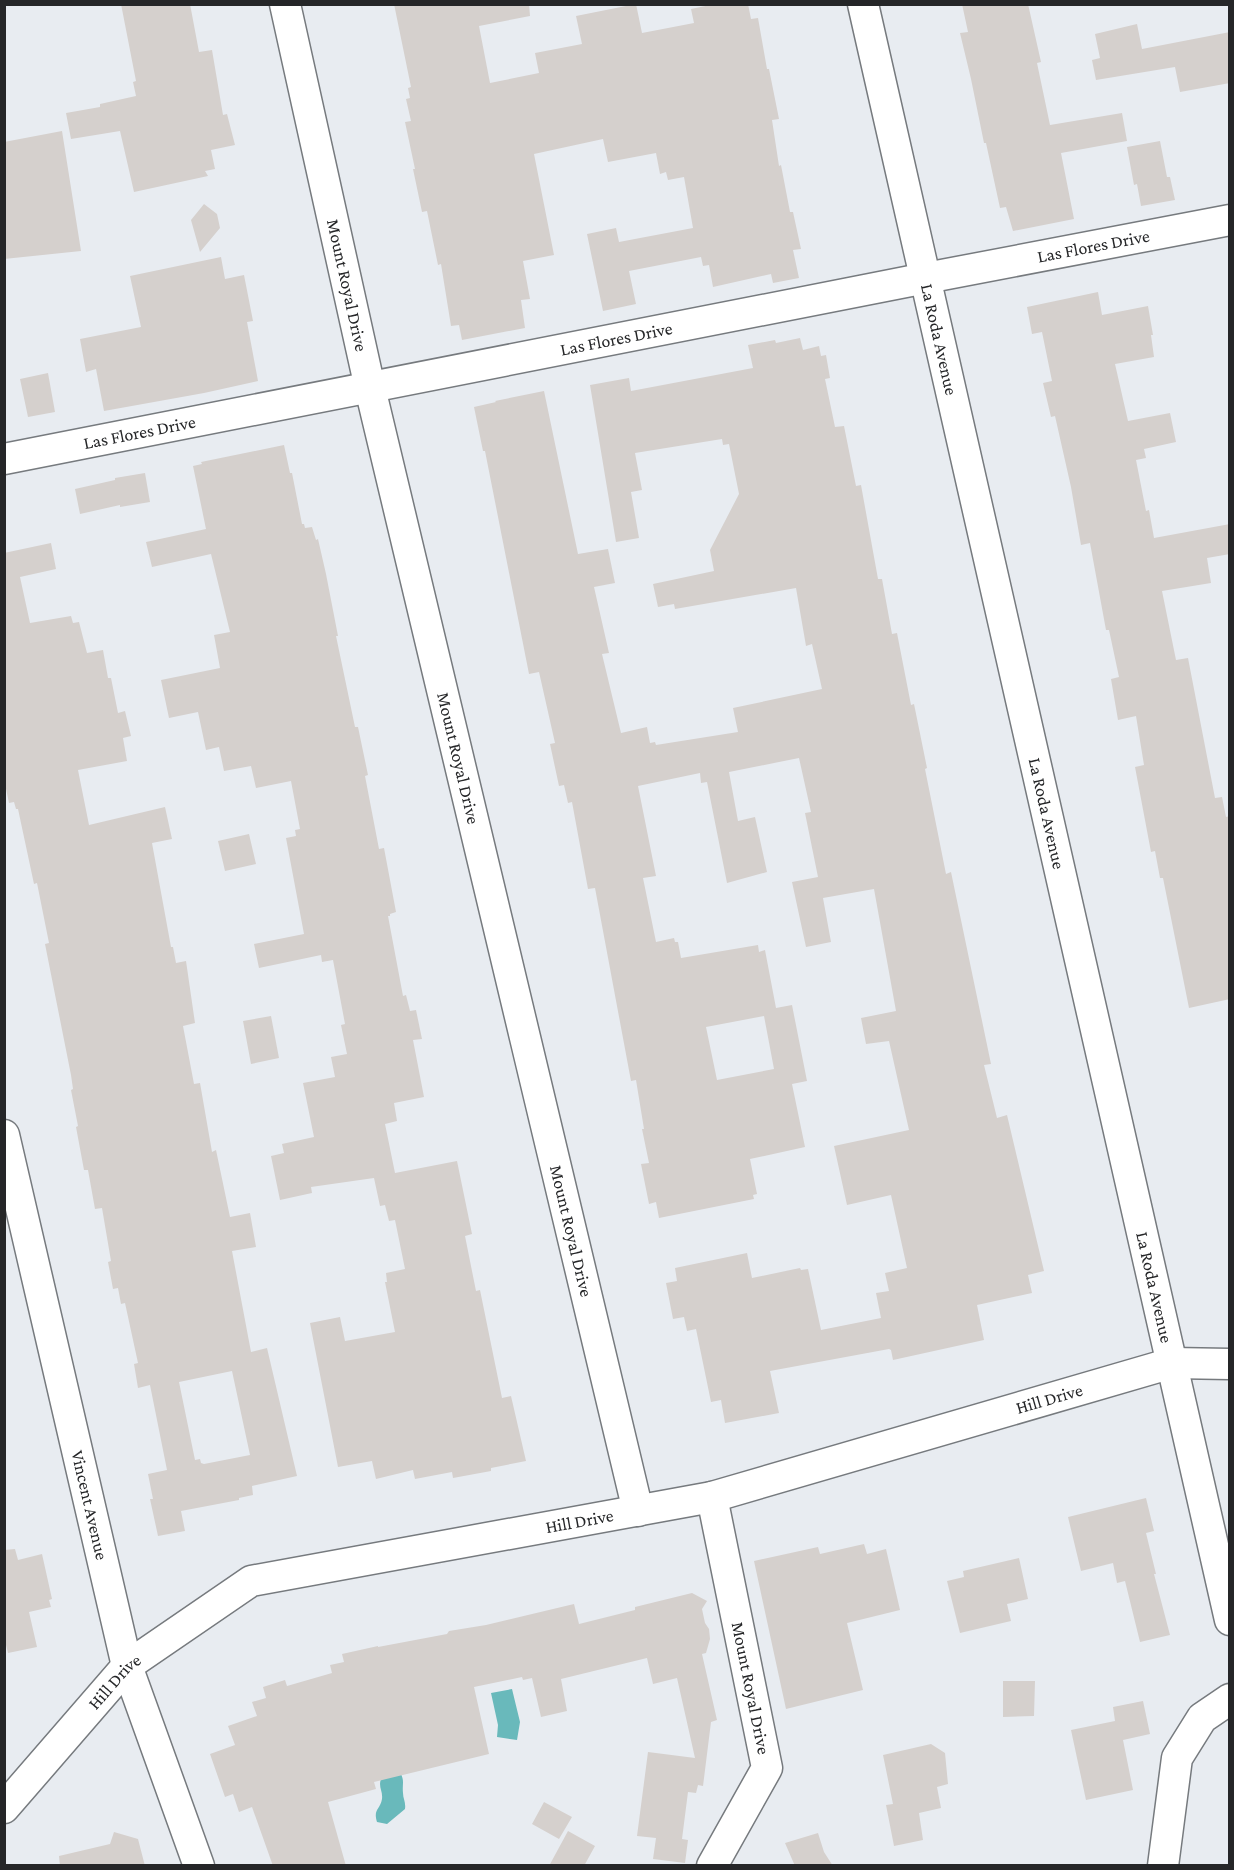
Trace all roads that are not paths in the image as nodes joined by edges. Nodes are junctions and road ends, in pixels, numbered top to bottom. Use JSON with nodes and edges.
{"nodes":[{"id":1,"x":285,"y":4,"type":"edge"},
{"id":2,"x":863,"y":4,"type":"edge"},
{"id":3,"x":1230,"y":220,"type":"edge"},
{"id":4,"x":926,"y":278,"type":"junction"},
{"id":5,"x":370,"y":388,"type":"junction"},
{"id":6,"x":4,"y":459,"type":"edge"},
{"id":7,"x":4,"y":1135,"type":"edge"},
{"id":8,"x":1172,"y":1363,"type":"junction"},
{"id":9,"x":1230,"y":1364,"type":"edge"},
{"id":10,"x":712,"y":1497,"type":"junction"},
{"id":11,"x":638,"y":1511,"type":"junction"},
{"id":12,"x":1230,"y":1620,"type":"edge"},
{"id":13,"x":127,"y":1666,"type":"junction"},
{"id":14,"x":1230,"y":1699,"type":"edge"},
{"id":15,"x":4,"y":1808,"type":"edge"},
{"id":16,"x":199,"y":1866,"type":"edge"},
{"id":17,"x":712,"y":1866,"type":"edge"},
{"id":18,"x":1164,"y":1866,"type":"edge"}],
"edges":[{"from":1,"to":5,"type":"street","name":"Mount Royal Drive"},
{"from":2,"to":4,"type":"street","name":"La Roda Avenue"},
{"from":3,"to":4,"type":"street","name":"Las Flores Drive"},
{"from":4,"to":5,"type":"street","name":"Las Flores Drive"},
{"from":4,"to":8,"type":"street","name":"La Roda Avenue"},
{"from":5,"to":6,"type":"street","name":"Las Flores Drive"},
{"from":5,"to":11,"type":"street","name":"Mount Royal Drive"},
{"from":7,"to":13,"type":"street","name":"Vincent Avenue"},
{"from":8,"to":9,"type":"street","name":"Hill Drive"},
{"from":8,"to":10,"type":"street","name":"Hill Drive"},
{"from":8,"to":12,"type":"street","name":"La Roda Avenue"},
{"from":10,"to":11,"type":"street","name":"Hill Drive"},
{"from":10,"to":17,"type":"street","name":"Mount Royal Drive"},
{"from":11,"to":13,"type":"street","name":"Hill Drive"},
{"from":13,"to":15,"type":"street","name":"Hill Drive"},
{"from":13,"to":16,"type":"street","name":"Vincent Avenue"},
{"from":14,"to":18,"type":"street"}]}
